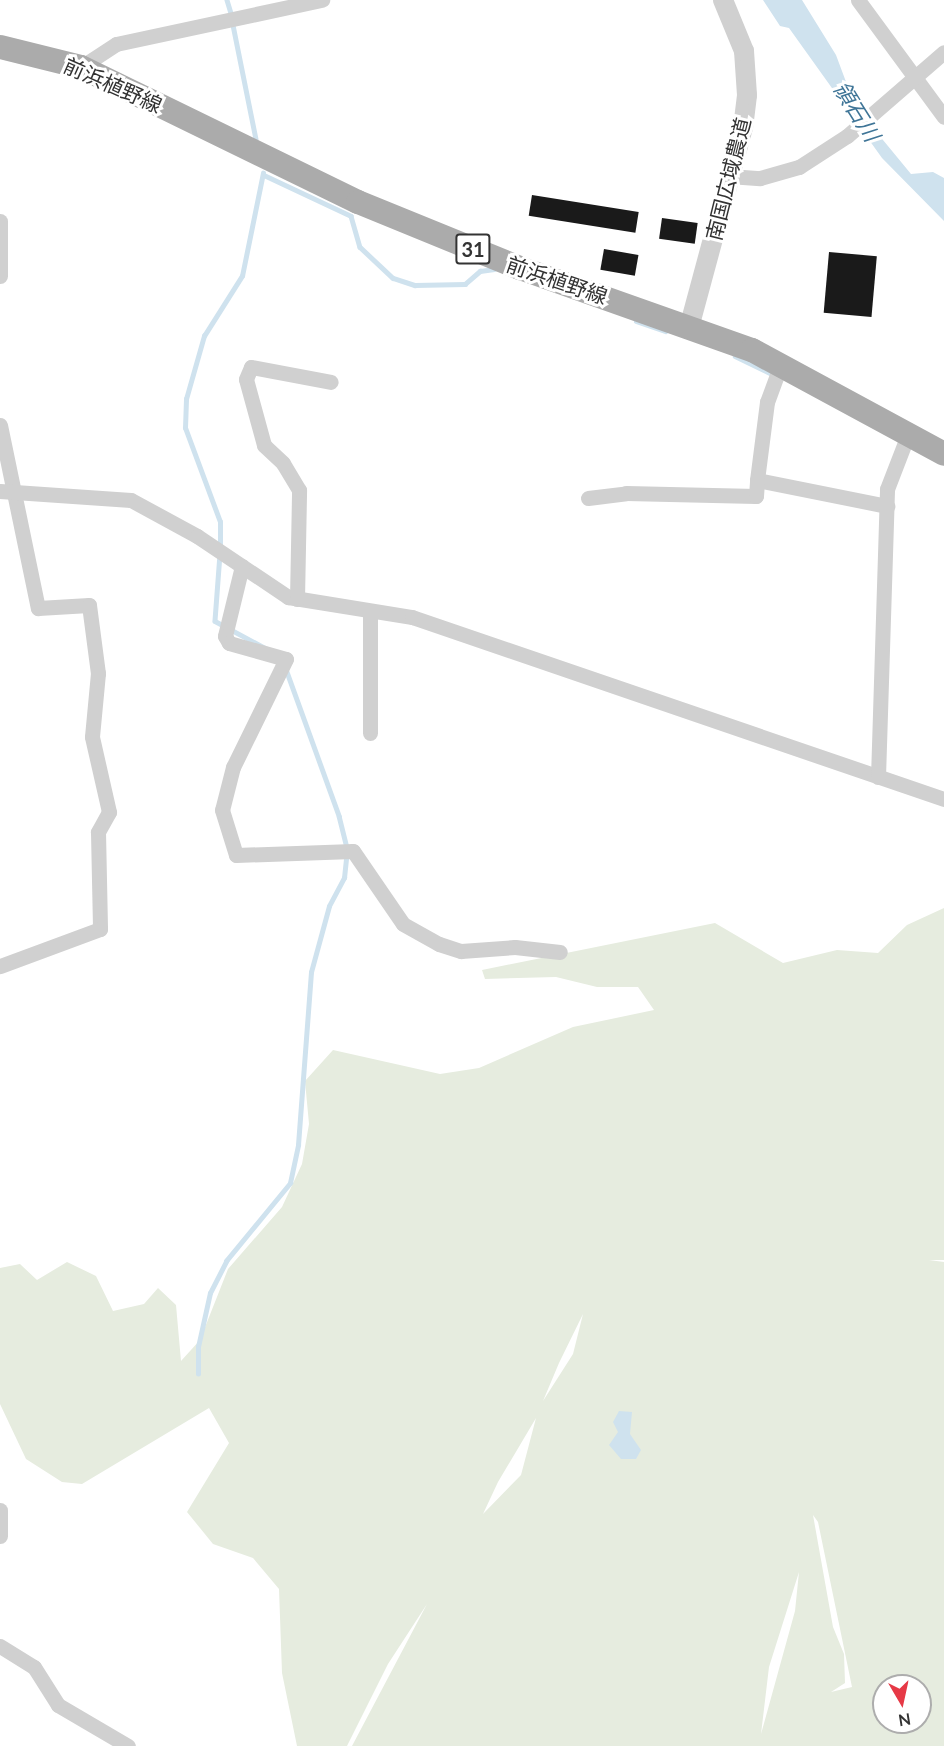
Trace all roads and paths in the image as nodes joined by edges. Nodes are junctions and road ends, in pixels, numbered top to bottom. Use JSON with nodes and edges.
{"nodes":[{"id":1,"x":322,"y":0,"type":"edge"},
{"id":2,"x":723,"y":0,"type":"edge"},
{"id":3,"x":858,"y":0,"type":"edge"},
{"id":4,"x":0,"y":47,"type":"edge"},
{"id":5,"x":944,"y":52,"type":"edge"},
{"id":6,"x":81,"y":67,"type":"junction"},
{"id":7,"x":911,"y":79,"type":"junction"},
{"id":8,"x":944,"y":117,"type":"edge"},
{"id":9,"x":729,"y":176,"type":"junction"},
{"id":10,"x":0,"y":221,"type":"edge"},
{"id":11,"x":0,"y":276,"type":"edge"},
{"id":12,"x":690,"y":324,"type":"junction"},
{"id":13,"x":782,"y":364,"type":"junction"},
{"id":14,"x":332,"y":382,"type":"dead end"},
{"id":15,"x":0,"y":425,"type":"edge"},
{"id":16,"x":909,"y":432,"type":"junction"},
{"id":17,"x":944,"y":454,"type":"edge"},
{"id":18,"x":757,"y":480,"type":"junction"},
{"id":19,"x":7,"y":491,"type":"edge"},
{"id":20,"x":588,"y":498,"type":"dead end"},
{"id":21,"x":887,"y":506,"type":"junction"},
{"id":22,"x":242,"y":566,"type":"junction"},
{"id":23,"x":297,"y":599,"type":"junction"},
{"id":24,"x":370,"y":612,"type":"junction"},
{"id":25,"x":370,"y":733,"type":"dead end"},
{"id":26,"x":878,"y":777,"type":"junction"},
{"id":27,"x":944,"y":799,"type":"edge"},
{"id":28,"x":560,"y":952,"type":"dead end"},
{"id":29,"x":0,"y":966,"type":"edge"},
{"id":30,"x":0,"y":1510,"type":"edge"},
{"id":31,"x":0,"y":1536,"type":"edge"},
{"id":32,"x":0,"y":1646,"type":"edge"},
{"id":33,"x":128,"y":1746,"type":"edge"}],
"edges":[{"from":1,"to":6,"type":"street"},
{"from":2,"to":9,"type":"street","name":"南国広域農道"},
{"from":3,"to":7,"type":"street"},
{"from":4,"to":6,"type":"main road","name":"前浜植野線","number":"31"},
{"from":5,"to":7,"type":"street"},
{"from":6,"to":12,"type":"main road","name":"前浜植野線","number":"31"},
{"from":7,"to":8,"type":"street"},
{"from":7,"to":9,"type":"street"},
{"from":9,"to":12,"type":"street","name":"南国広域農道"},
{"from":10,"to":11,"type":"street"},
{"from":12,"to":13,"type":"main road","name":"前浜植野線","number":"31"},
{"from":13,"to":16,"type":"main road","name":"前浜植野線","number":"31"},
{"from":13,"to":18,"type":"street"},
{"from":14,"to":23,"type":"street"},
{"from":15,"to":19,"type":"street"},
{"from":16,"to":17,"type":"main road","name":"前浜植野線","number":"31"},
{"from":16,"to":21,"type":"street"},
{"from":18,"to":20,"type":"street"},
{"from":18,"to":21,"type":"street"},
{"from":19,"to":22,"type":"street"},
{"from":19,"to":29,"type":"street"},
{"from":21,"to":26,"type":"street"},
{"from":22,"to":23,"type":"street"},
{"from":22,"to":28,"type":"street"},
{"from":23,"to":24,"type":"street"},
{"from":24,"to":25,"type":"street"},
{"from":24,"to":26,"type":"street"},
{"from":26,"to":27,"type":"street"},
{"from":30,"to":31,"type":"street"},
{"from":32,"to":33,"type":"street"}]}
